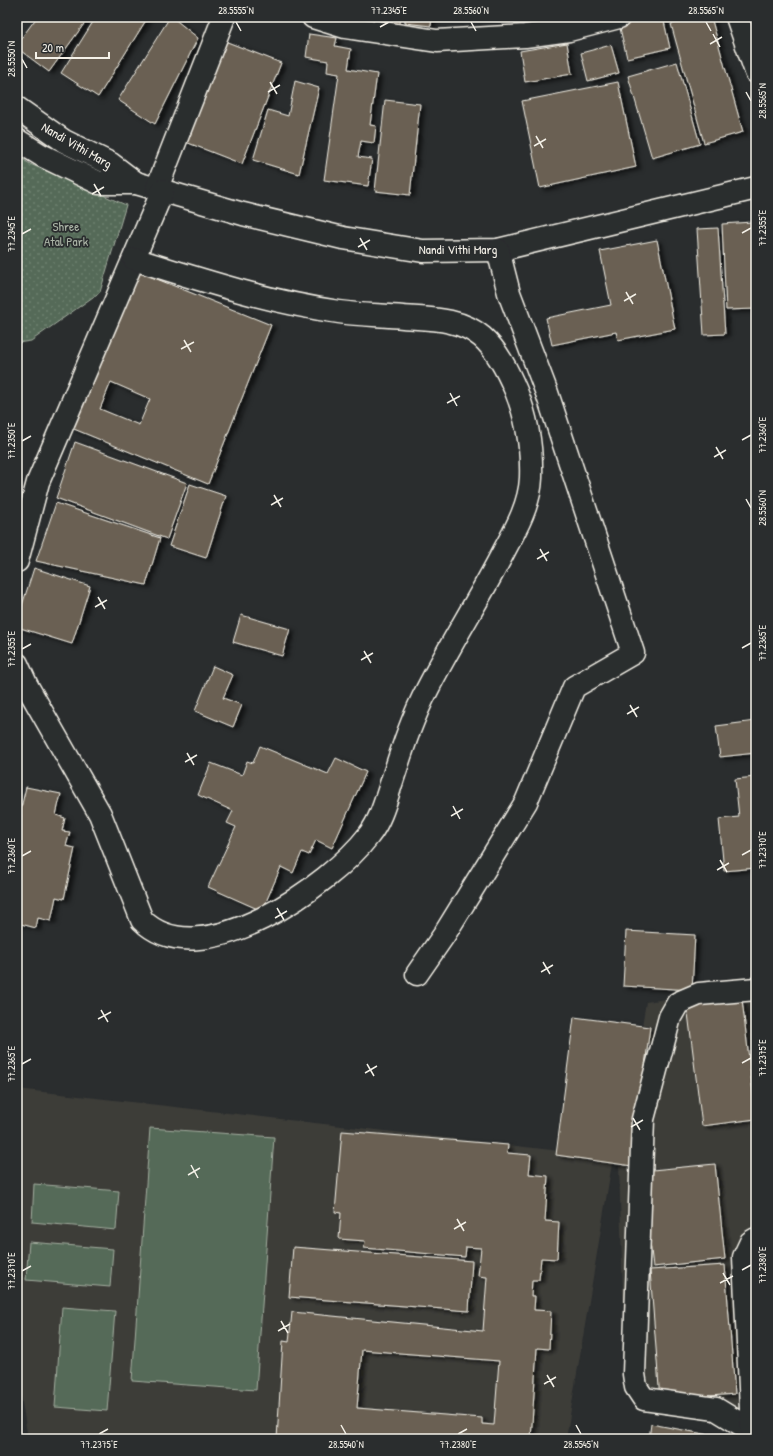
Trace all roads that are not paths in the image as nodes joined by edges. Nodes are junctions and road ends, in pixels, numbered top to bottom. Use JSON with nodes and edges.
{"nodes":[{"id":1,"x":224,"y":17,"type":"edge"},
{"id":2,"x":313,"y":17,"type":"edge"},
{"id":3,"x":619,"y":17,"type":"edge"},
{"id":4,"x":737,"y":17,"type":"edge"},
{"id":5,"x":756,"y":72,"type":"edge"},
{"id":6,"x":17,"y":108,"type":"edge"},
{"id":7,"x":17,"y":140,"type":"edge"},
{"id":8,"x":152,"y":187,"type":"junction"},
{"id":9,"x":756,"y":188,"type":"edge"},
{"id":10,"x":498,"y":250,"type":"junction"},
{"id":11,"x":134,"y":259,"type":"junction"},
{"id":12,"x":17,"y":561,"type":"edge"},
{"id":13,"x":17,"y":664,"type":"edge"},
{"id":14,"x":417,"y":974,"type":"dead end"},
{"id":15,"x":756,"y":989,"type":"edge"},
{"id":16,"x":756,"y":1239,"type":"edge"},
{"id":17,"x":754,"y":1435,"type":"edge"}],
"edges":[{"from":1,"to":8,"type":"street"},
{"from":2,"to":3,"type":"street"},
{"from":4,"to":5,"type":"street"},
{"from":6,"to":8,"type":"street","name":"Nandi Vithi Marg"},
{"from":7,"to":8,"type":"street","name":"Nandi Vithi Marg"},
{"from":8,"to":10,"type":"street","name":"Nandi Vithi Marg"},
{"from":8,"to":11,"type":"street"},
{"from":9,"to":10,"type":"street","name":"Nandi Vithi Marg"},
{"from":10,"to":14,"type":"street"},
{"from":11,"to":12,"type":"street"},
{"from":11,"to":13,"type":"street"},
{"from":15,"to":17,"type":"street"},
{"from":16,"to":17,"type":"street"}]}
